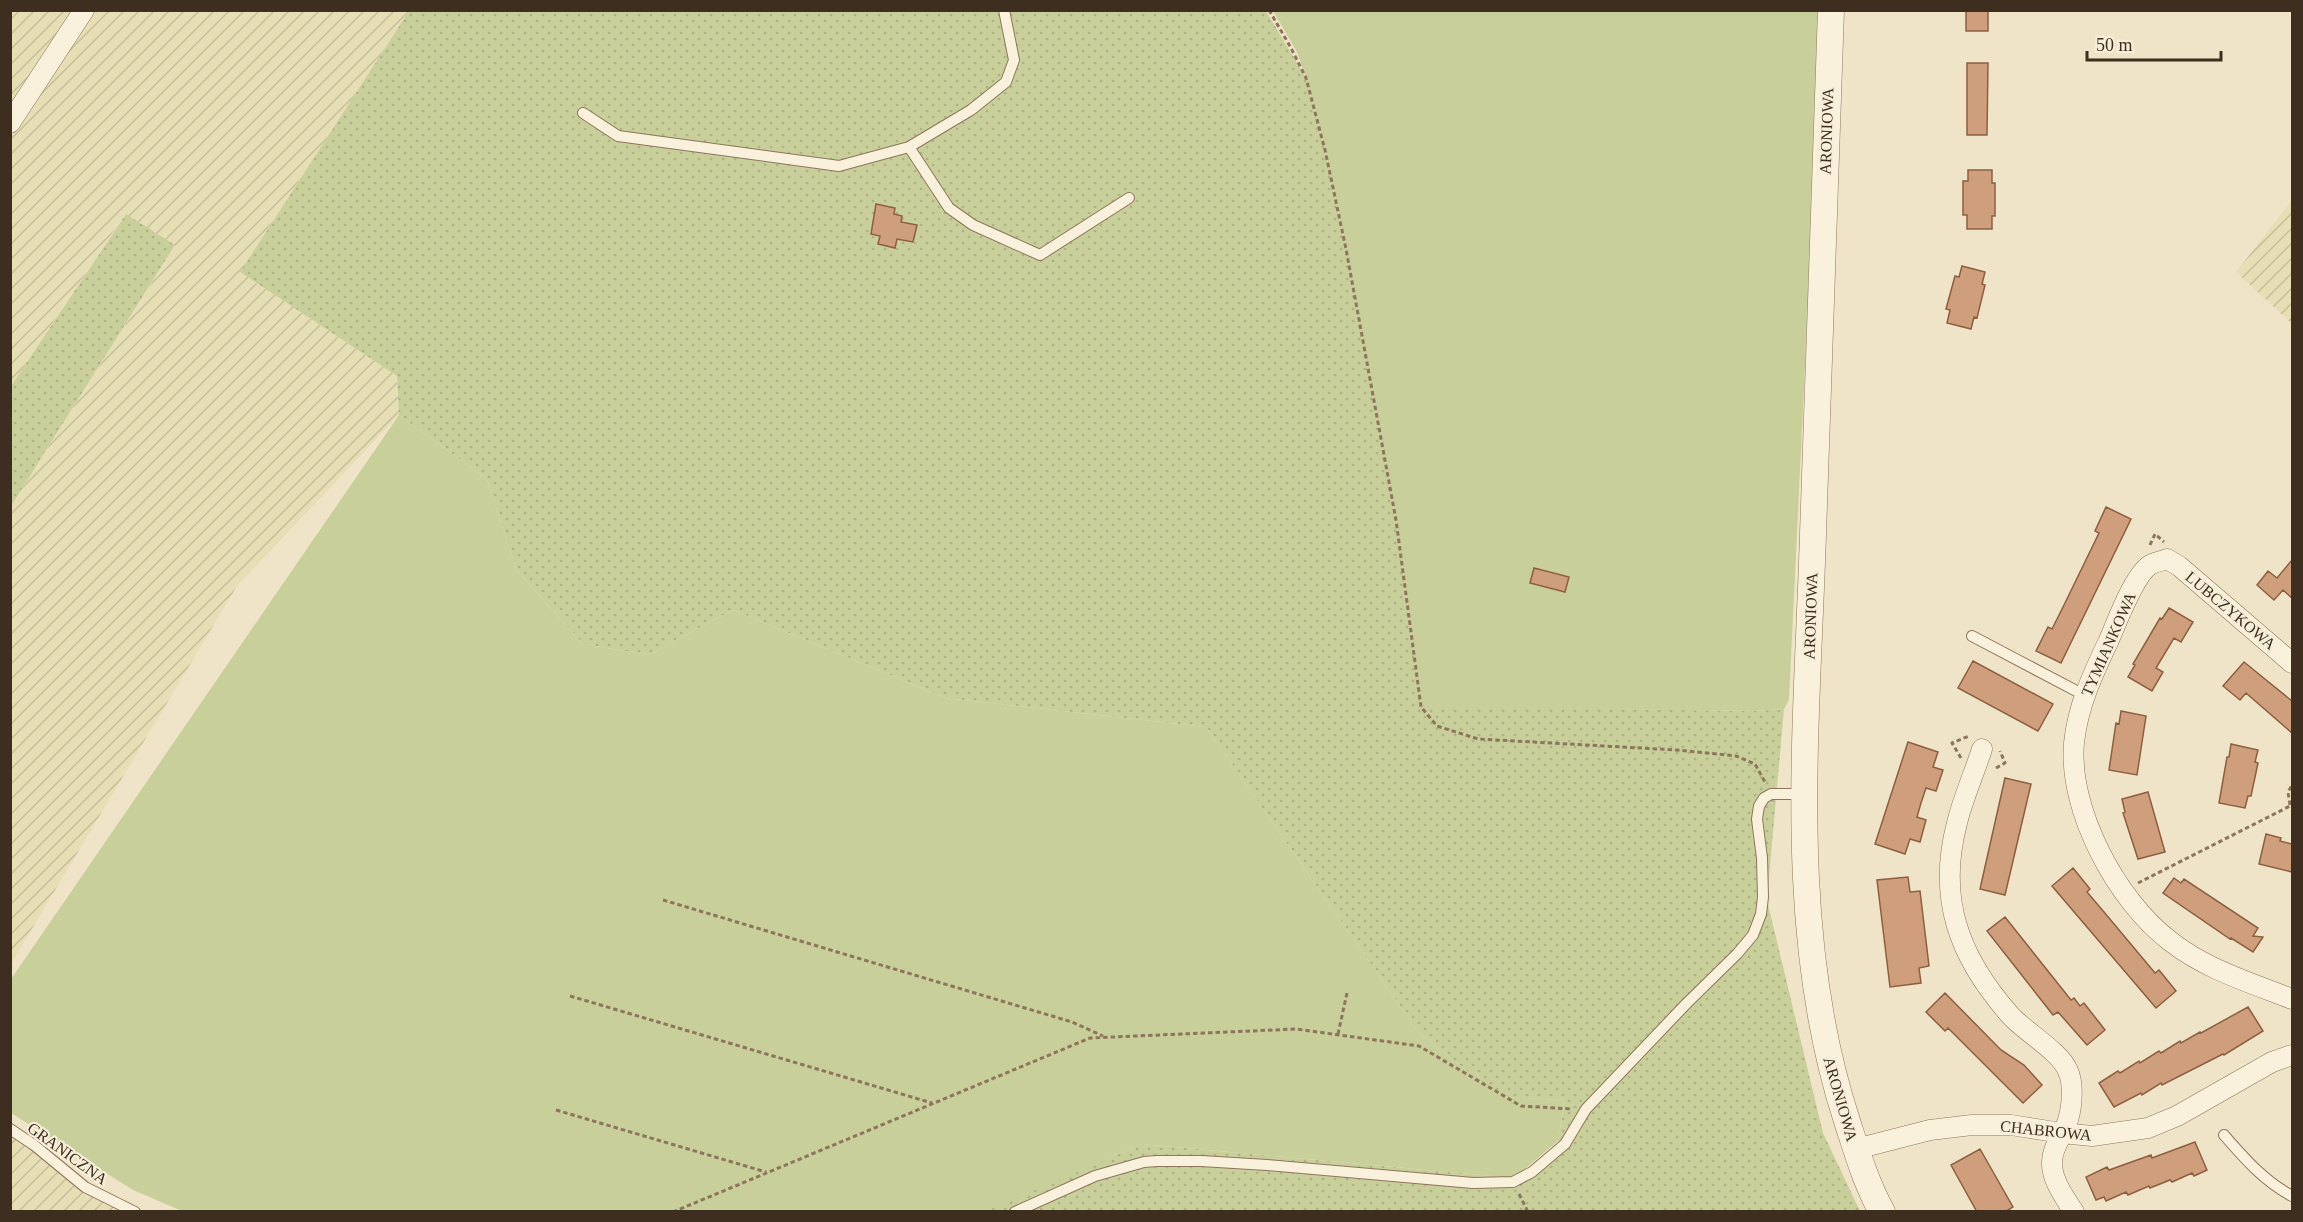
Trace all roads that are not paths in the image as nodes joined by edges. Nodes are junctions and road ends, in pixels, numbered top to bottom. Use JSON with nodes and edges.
{"nodes":[{"id":1,"x":84,"y":10,"type":"edge"},
{"id":2,"x":1004,"y":10,"type":"edge"},
{"id":3,"x":1831,"y":10,"type":"edge"},
{"id":4,"x":583,"y":113,"type":"dead end"},
{"id":5,"x":10,"y":123,"type":"edge"},
{"id":6,"x":909,"y":147,"type":"junction"},
{"id":7,"x":1129,"y":198,"type":"dead end"},
{"id":8,"x":2170,"y":554,"type":"joint"},
{"id":9,"x":1972,"y":636,"type":"dead end"},
{"id":10,"x":2292,"y":663,"type":"edge"},
{"id":11,"x":2084,"y":694,"type":"junction"},
{"id":12,"x":1983,"y":744,"type":"road end"},
{"id":13,"x":1805,"y":794,"type":"junction"},
{"id":14,"x":2292,"y":999,"type":"edge"},
{"id":15,"x":2292,"y":1055,"type":"edge"},
{"id":16,"x":10,"y":1129,"type":"edge"},
{"id":17,"x":2062,"y":1133,"type":"junction"},
{"id":18,"x":2224,"y":1135,"type":"dead end"},
{"id":19,"x":1856,"y":1149,"type":"junction"},
{"id":20,"x":2292,"y":1196,"type":"edge"},
{"id":21,"x":135,"y":1212,"type":"edge"},
{"id":22,"x":1015,"y":1212,"type":"edge"},
{"id":23,"x":1882,"y":1212,"type":"edge"},
{"id":24,"x":2073,"y":1212,"type":"edge"}],
"edges":[{"from":1,"to":5,"type":"street"},
{"from":2,"to":6,"type":"lane"},
{"from":3,"to":13,"type":"street","name":"ARONIOWA"},
{"from":4,"to":6,"type":"lane"},
{"from":6,"to":7,"type":"lane"},
{"from":8,"to":10,"type":"street","name":"LUBCZYKOWA"},
{"from":8,"to":11,"type":"street","name":"TYMIANKOWA"},
{"from":9,"to":11,"type":"lane"},
{"from":11,"to":14,"type":"street","name":"TYMIANKOWA"},
{"from":12,"to":17,"type":"street"},
{"from":13,"to":19,"type":"street","name":"ARONIOWA"},
{"from":13,"to":22,"type":"lane"},
{"from":15,"to":17,"type":"street","name":"CHABROWA"},
{"from":16,"to":21,"type":"lane","name":"GRANICZNA"},
{"from":17,"to":19,"type":"street","name":"CHABROWA"},
{"from":17,"to":24,"type":"street"},
{"from":18,"to":20,"type":"lane"},
{"from":19,"to":23,"type":"street","name":"ARONIOWA"}]}
